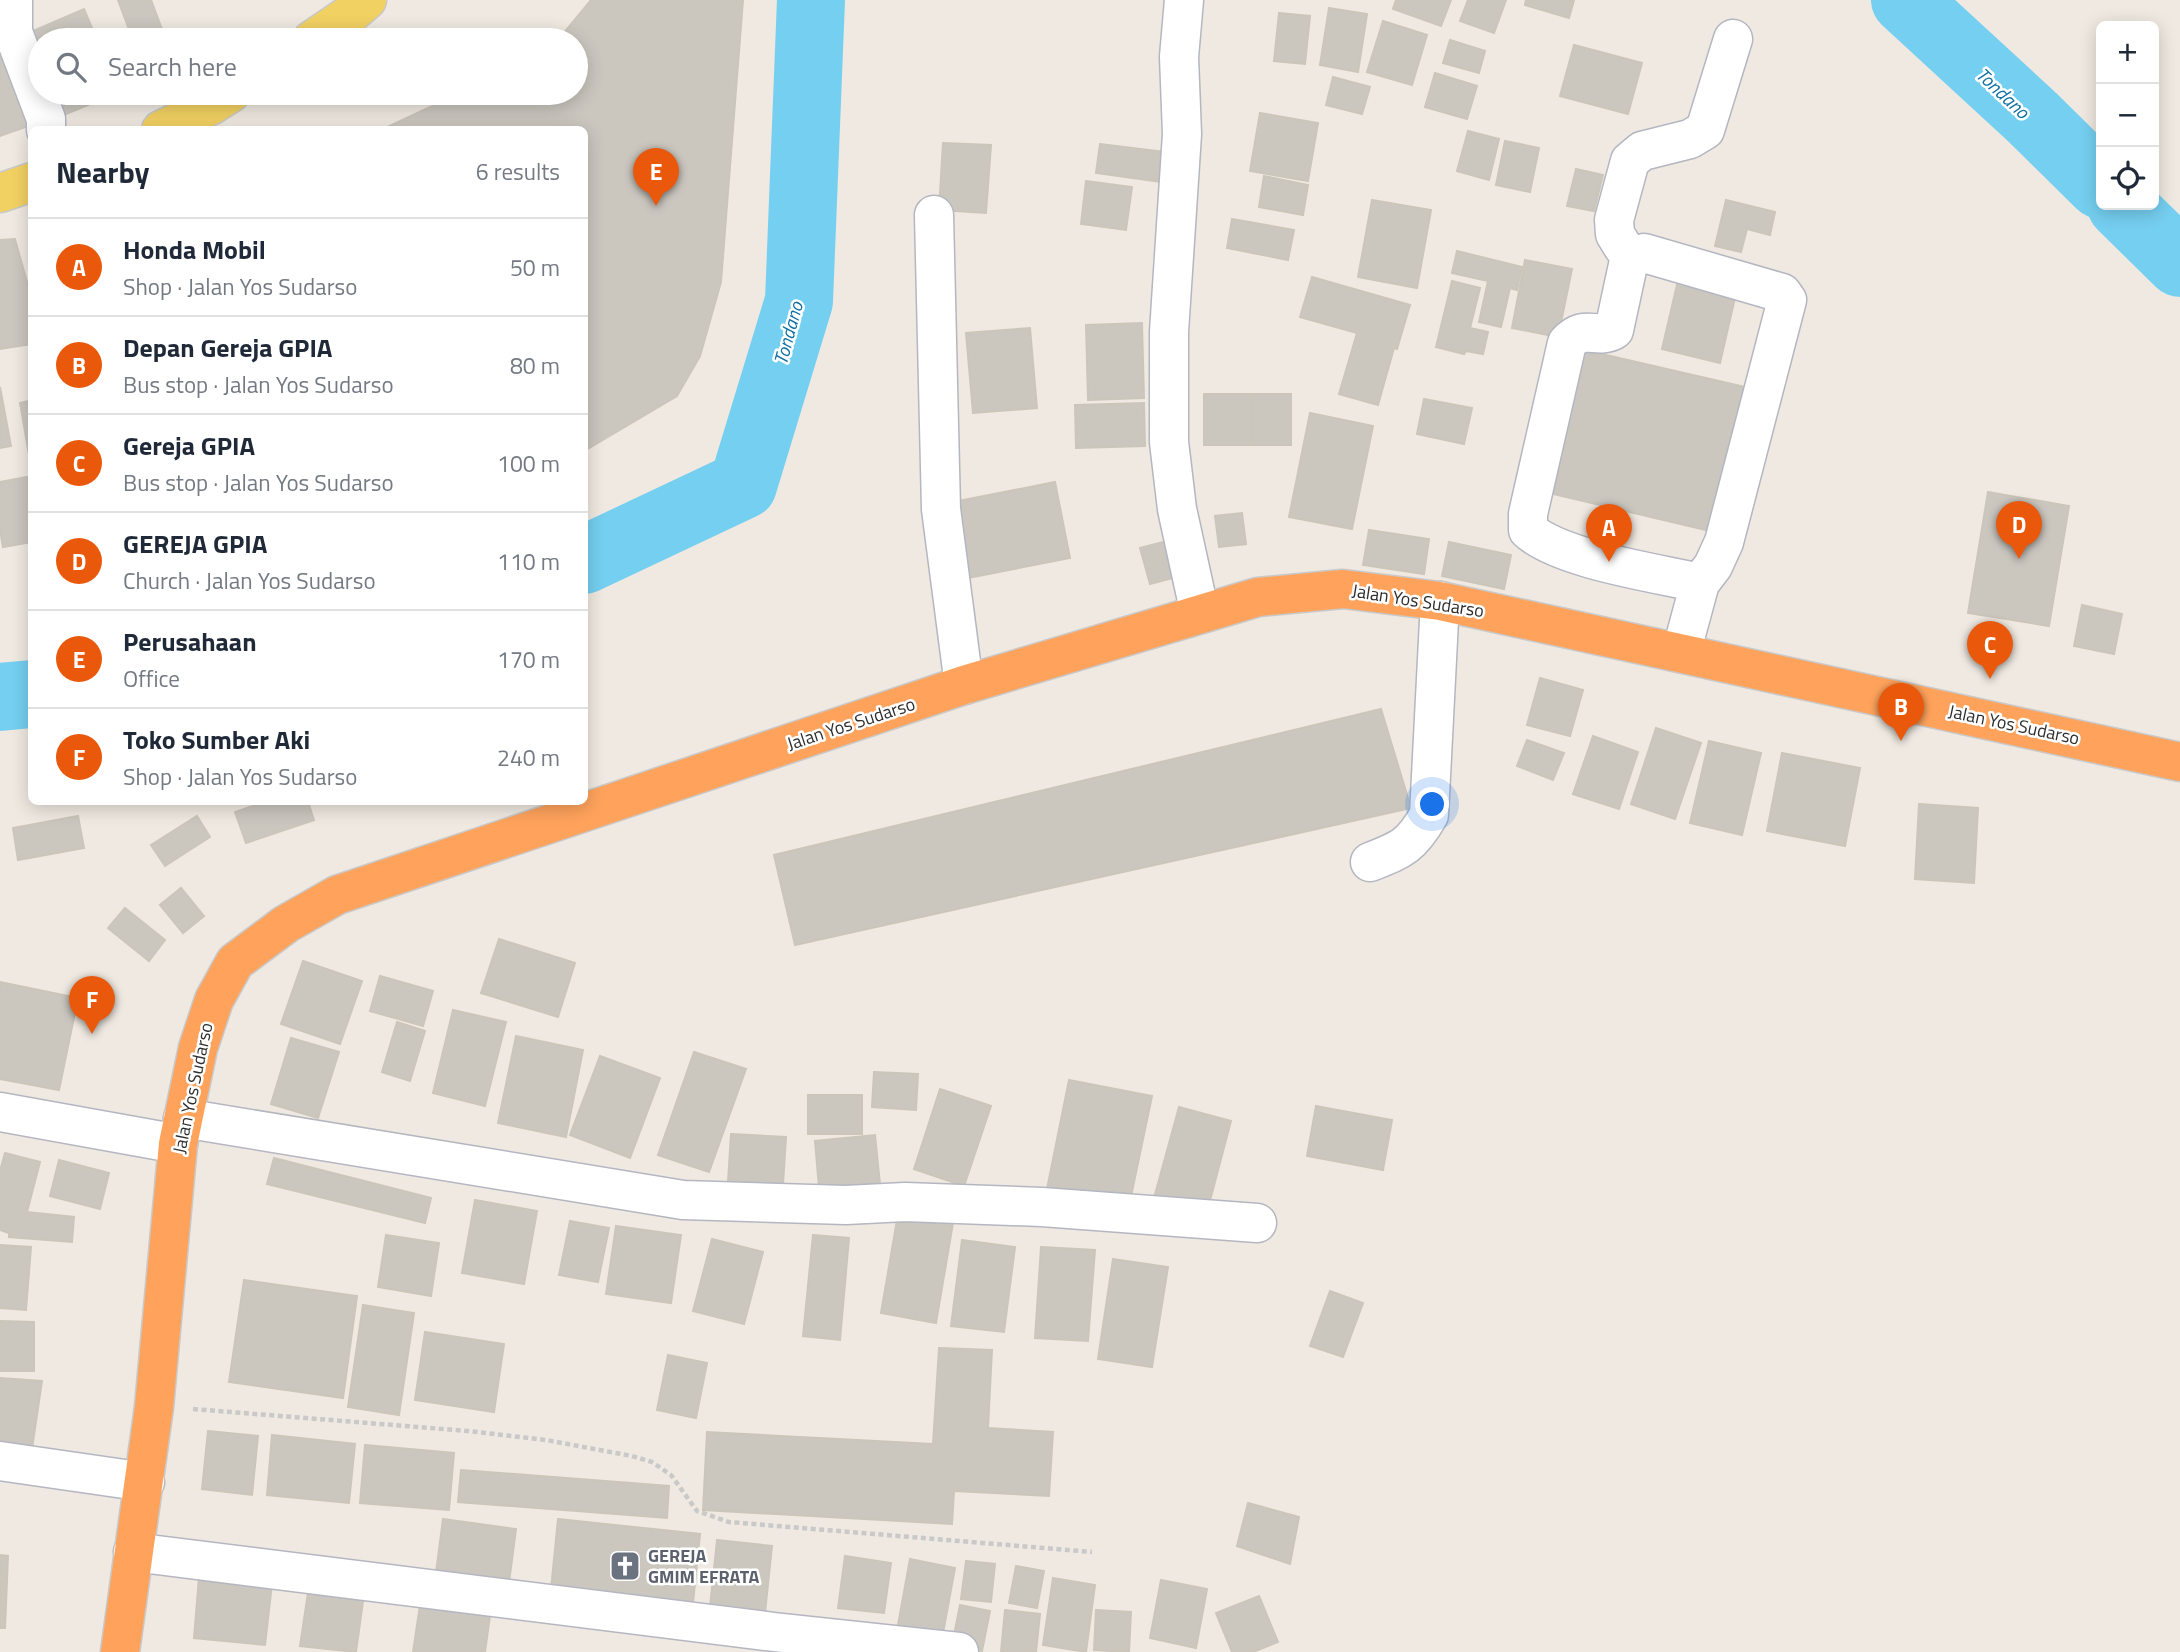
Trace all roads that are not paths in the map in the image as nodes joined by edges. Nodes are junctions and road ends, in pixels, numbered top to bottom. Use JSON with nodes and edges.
{"nodes":[{"id":1,"x":13,"y":0,"type":"edge"},
{"id":2,"x":1184,"y":0,"type":"edge"},
{"id":3,"x":356,"y":4,"type":"edge"},
{"id":4,"x":327,"y":28,"type":"edge"},
{"id":5,"x":1733,"y":38,"type":"dead end"},
{"id":6,"x":28,"y":72,"type":"edge"},
{"id":7,"x":41,"y":105,"type":"edge"},
{"id":8,"x":212,"y":105,"type":"edge"},
{"id":9,"x":46,"y":126,"type":"edge"},
{"id":10,"x":169,"y":126,"type":"edge"},
{"id":11,"x":28,"y":183,"type":"edge"},
{"id":12,"x":0,"y":193,"type":"edge"},
{"id":13,"x":934,"y":215,"type":"dead end"},
{"id":14,"x":1633,"y":257,"type":"junction"},
{"id":15,"x":1700,"y":583,"type":"junction"},
{"id":16,"x":1440,"y":601,"type":"junction"},
{"id":17,"x":1200,"y":614,"type":"junction"},
{"id":18,"x":1681,"y":653,"type":"junction"},
{"id":19,"x":964,"y":685,"type":"junction"},
{"id":20,"x":2180,"y":762,"type":"edge"},
{"id":21,"x":1370,"y":862,"type":"dead end"},
{"id":22,"x":0,"y":1112,"type":"edge"},
{"id":23,"x":181,"y":1131,"type":"junction"},
{"id":24,"x":1257,"y":1223,"type":"dead end"},
{"id":25,"x":0,"y":1461,"type":"edge"},
{"id":26,"x":145,"y":1482,"type":"junction"},
{"id":27,"x":134,"y":1552,"type":"junction"},
{"id":28,"x":120,"y":1652,"type":"edge"},
{"id":29,"x":959,"y":1652,"type":"edge"}],
"edges":[{"from":1,"to":6,"type":"street"},
{"from":2,"to":17,"type":"street"},
{"from":3,"to":4,"type":"main road"},
{"from":5,"to":14,"type":"street"},
{"from":7,"to":9,"type":"street"},
{"from":8,"to":10,"type":"main road"},
{"from":11,"to":12,"type":"main road"},
{"from":13,"to":19,"type":"street"},
{"from":14,"to":15,"type":"street"},
{"from":14,"to":15,"type":"street"},
{"from":15,"to":18,"type":"street"},
{"from":16,"to":17,"type":"highway","name":"Jalan Yos Sudarso"},
{"from":16,"to":18,"type":"highway","name":"Jalan Yos Sudarso"},
{"from":16,"to":21,"type":"street"},
{"from":17,"to":19,"type":"highway","name":"Jalan Yos Sudarso"},
{"from":18,"to":20,"type":"highway","name":"Jalan Yos Sudarso"},
{"from":19,"to":23,"type":"highway","name":"Jalan Yos Sudarso"},
{"from":22,"to":23,"type":"street"},
{"from":23,"to":24,"type":"street"},
{"from":23,"to":26,"type":"highway","name":"Jalan Yos Sudarso"},
{"from":25,"to":26,"type":"street"},
{"from":26,"to":27,"type":"highway","name":"Jalan Yos Sudarso"},
{"from":27,"to":28,"type":"highway","name":"Jalan Yos Sudarso"},
{"from":27,"to":29,"type":"street"}]}
